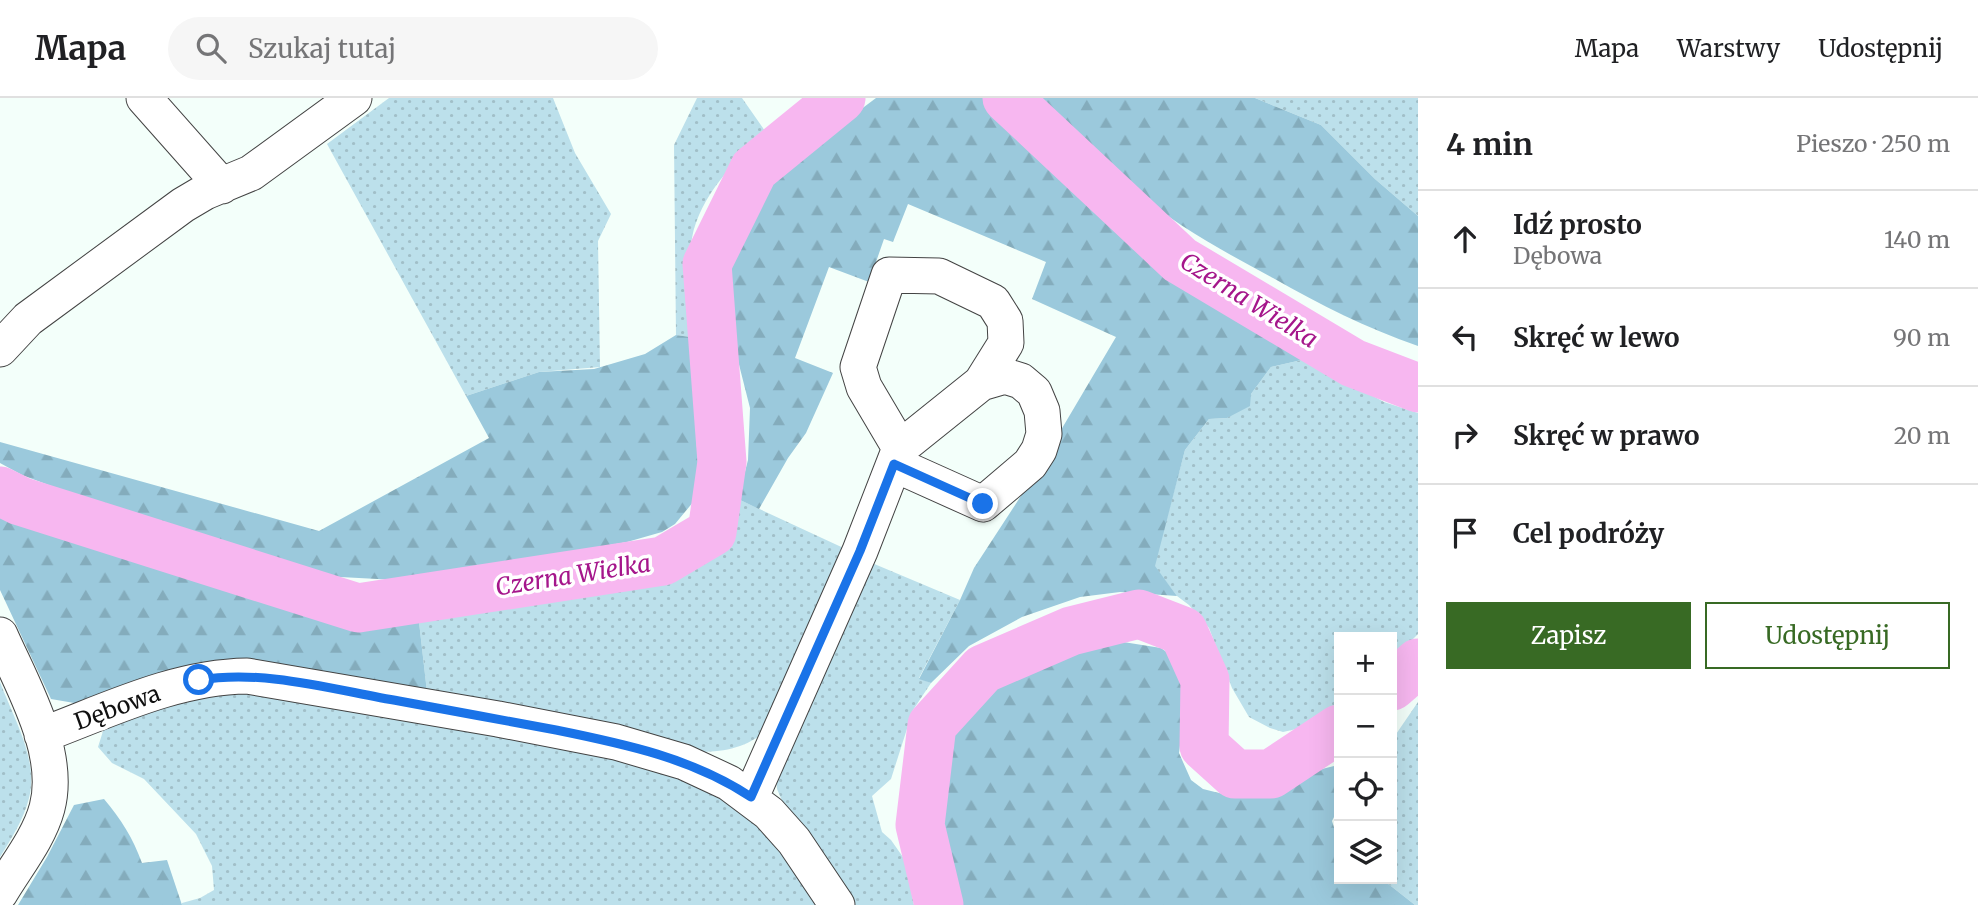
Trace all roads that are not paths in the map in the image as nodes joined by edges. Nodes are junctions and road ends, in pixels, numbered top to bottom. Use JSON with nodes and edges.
{"nodes":[{"id":1,"x":144,"y":98,"type":"edge"},
{"id":2,"x":354,"y":98,"type":"edge"},
{"id":3,"x":222,"y":186,"type":"junction"},
{"id":4,"x":0,"y":349,"type":"edge"},
{"id":5,"x":981,"y":383,"type":"junction"},
{"id":6,"x":897,"y":456,"type":"junction"},
{"id":7,"x":0,"y":635,"type":"edge"},
{"id":8,"x":42,"y":735,"type":"junction"},
{"id":9,"x":751,"y":797,"type":"junction"},
{"id":10,"x":0,"y":893,"type":"edge"},
{"id":11,"x":837,"y":905,"type":"edge"}],
"edges":[{"from":1,"to":3,"type":"street"},
{"from":2,"to":3,"type":"street"},
{"from":3,"to":4,"type":"street"},
{"from":5,"to":6,"type":"street"},
{"from":5,"to":6,"type":"street"},
{"from":5,"to":6,"type":"street"},
{"from":6,"to":9,"type":"street"},
{"from":7,"to":8,"type":"street"},
{"from":8,"to":9,"type":"street","name":"Dębowa"},
{"from":8,"to":10,"type":"street"},
{"from":9,"to":11,"type":"street","name":"Dębowa"}]}
